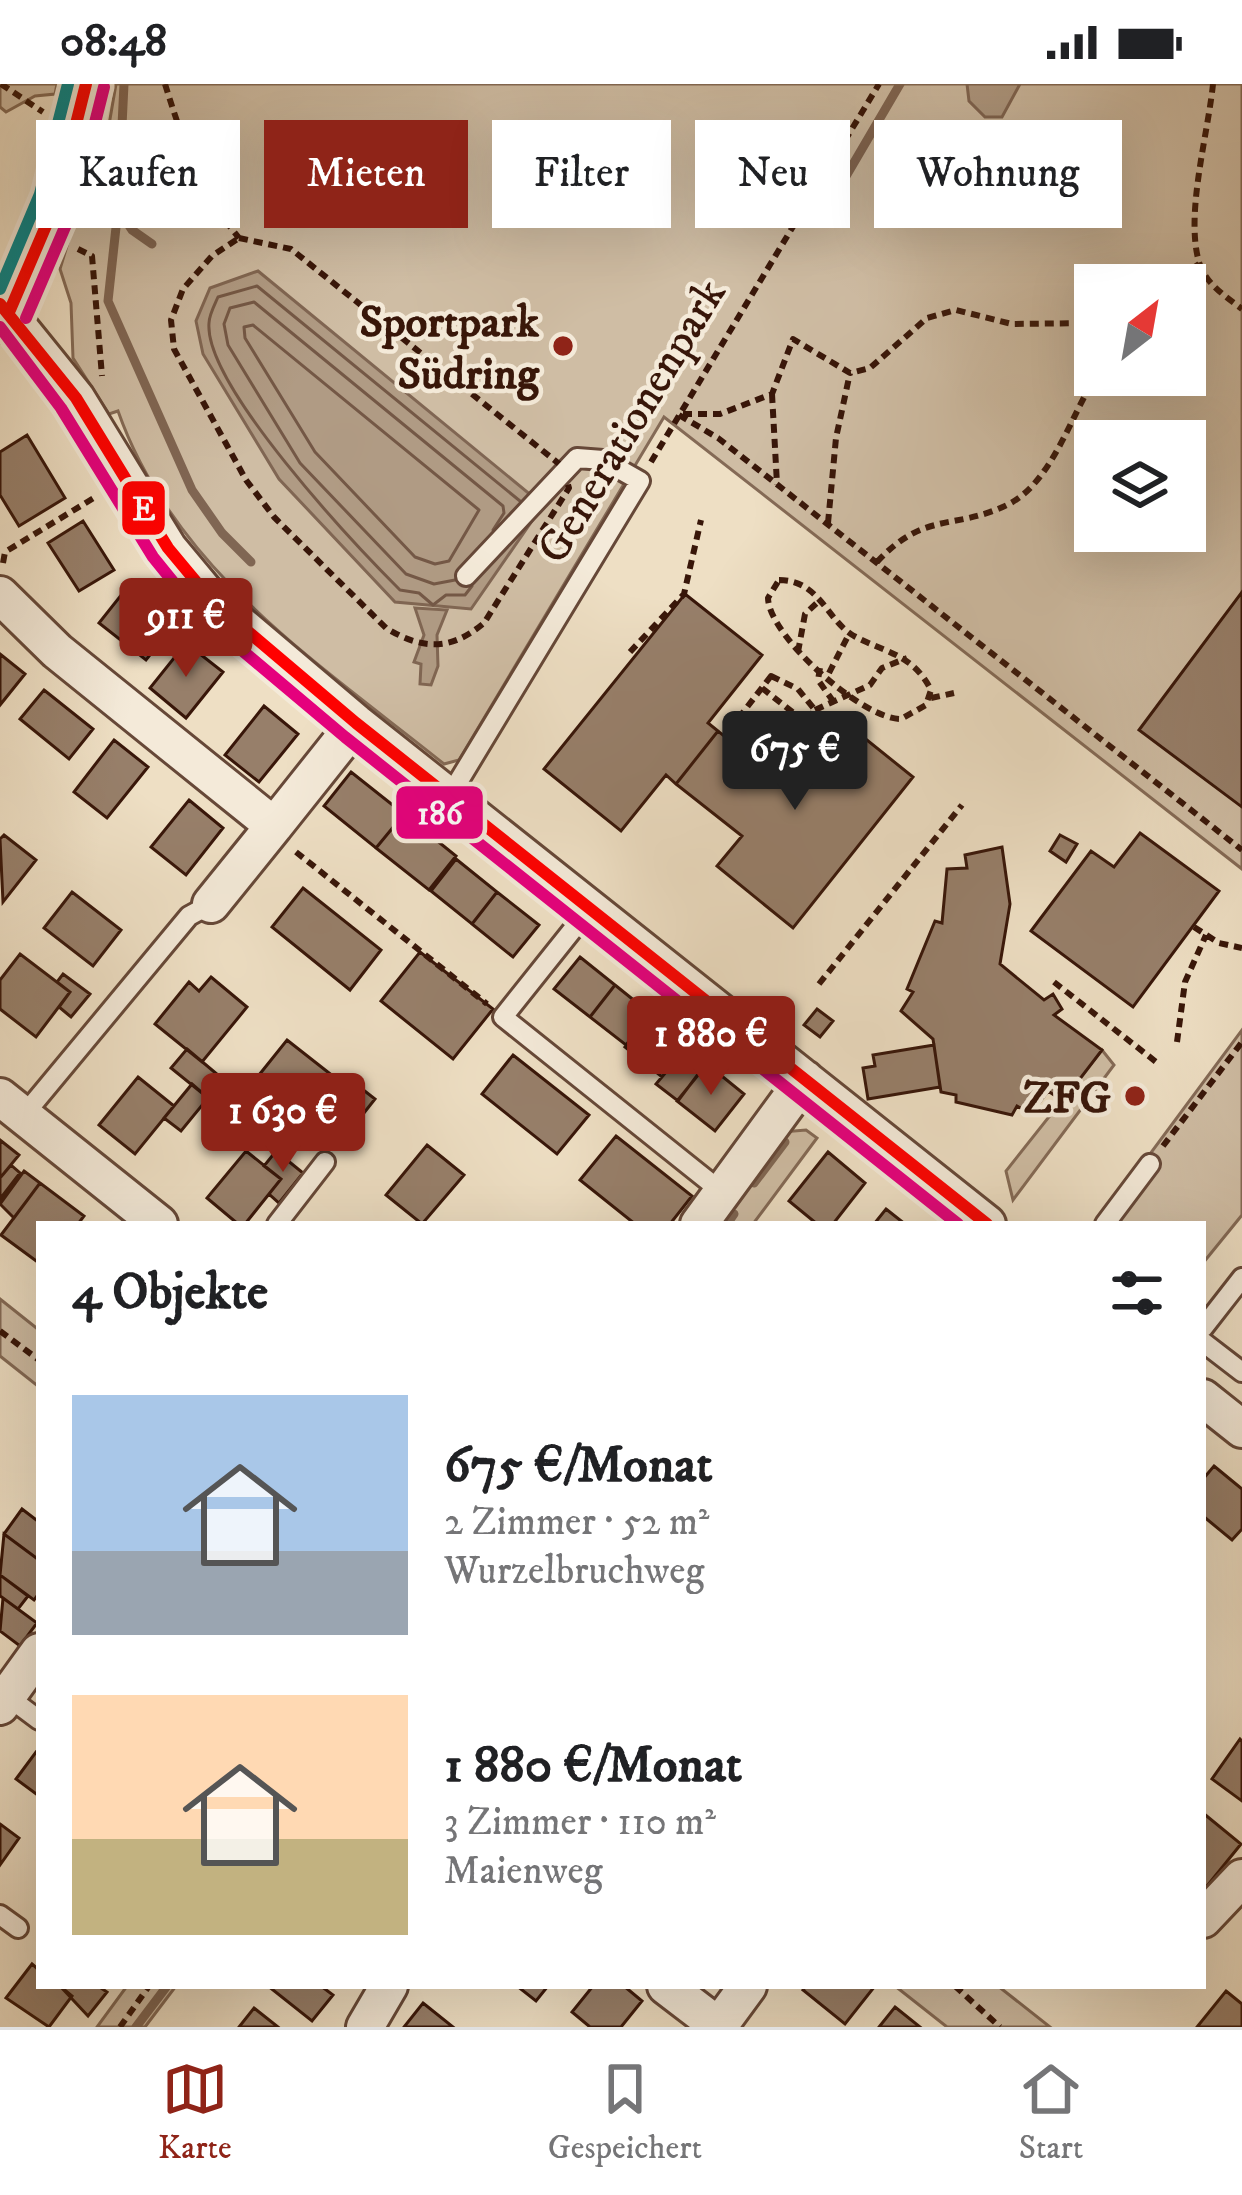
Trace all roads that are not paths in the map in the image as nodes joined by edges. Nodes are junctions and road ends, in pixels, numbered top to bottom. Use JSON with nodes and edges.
{"nodes":[{"id":1,"x":86,"y":84,"type":"edge"},
{"id":2,"x":3,"y":313,"type":"edge"},
{"id":3,"x":466,"y":576,"type":"dead end"},
{"id":4,"x":1,"y":582,"type":"edge"},
{"id":5,"x":356,"y":723,"type":"junction"},
{"id":6,"x":449,"y":797,"type":"junction"},
{"id":7,"x":272,"y":829,"type":"junction"},
{"id":8,"x":212,"y":904,"type":"joint"},
{"id":9,"x":590,"y":908,"type":"junction"},
{"id":10,"x":805,"y":1079,"type":"junction"},
{"id":11,"x":12,"y":1106,"type":"edge"},
{"id":12,"x":326,"y":1162,"type":"dead end"},
{"id":13,"x":1150,"y":1164,"type":"road end"},
{"id":14,"x":722,"y":1192,"type":"junction"},
{"id":15,"x":155,"y":1221,"type":"edge"},
{"id":16,"x":280,"y":1221,"type":"edge"},
{"id":17,"x":701,"y":1221,"type":"edge"},
{"id":18,"x":983,"y":1221,"type":"edge"},
{"id":19,"x":1107,"y":1221,"type":"edge"},
{"id":20,"x":1242,"y":1278,"type":"edge"},
{"id":21,"x":1206,"y":1324,"type":"edge"},
{"id":22,"x":1206,"y":1344,"type":"edge"},
{"id":23,"x":1242,"y":1372,"type":"edge"},
{"id":24,"x":36,"y":1656,"type":"edge"},
{"id":25,"x":3,"y":1701,"type":"edge"},
{"id":26,"x":36,"y":1718,"type":"edge"},
{"id":27,"x":1242,"y":1878,"type":"edge"},
{"id":28,"x":0,"y":1915,"type":"edge"},
{"id":29,"x":1206,"y":1916,"type":"edge"},
{"id":30,"x":18,"y":1928,"type":"dead end"},
{"id":31,"x":386,"y":1989,"type":"edge"},
{"id":32,"x":671,"y":1989,"type":"edge"},
{"id":33,"x":746,"y":1989,"type":"edge"},
{"id":34,"x":717,"y":2026,"type":"edge"},
{"id":35,"x":365,"y":2027,"type":"edge"}],
"edges":[{"from":1,"to":2,"type":"street"},
{"from":2,"to":5,"type":"street"},
{"from":3,"to":6,"type":"lane","name":"Generationenpark"},
{"from":4,"to":7,"type":"street"},
{"from":5,"to":6,"type":"street"},
{"from":5,"to":7,"type":"street"},
{"from":6,"to":9,"type":"street"},
{"from":7,"to":8,"type":"street"},
{"from":8,"to":11,"type":"lane"},
{"from":9,"to":10,"type":"street"},
{"from":9,"to":14,"type":"lane"},
{"from":10,"to":14,"type":"street"},
{"from":10,"to":18,"type":"street"},
{"from":11,"to":15,"type":"street"},
{"from":12,"to":16,"type":"lane"},
{"from":13,"to":19,"type":"lane"},
{"from":14,"to":17,"type":"street"},
{"from":20,"to":21,"type":"lane"},
{"from":22,"to":23,"type":"lane"},
{"from":24,"to":25,"type":"street"},
{"from":25,"to":26,"type":"lane"},
{"from":27,"to":29,"type":"street"},
{"from":28,"to":30,"type":"lane"},
{"from":31,"to":35,"type":"street"},
{"from":32,"to":34,"type":"street"},
{"from":33,"to":34,"type":"street"}]}
